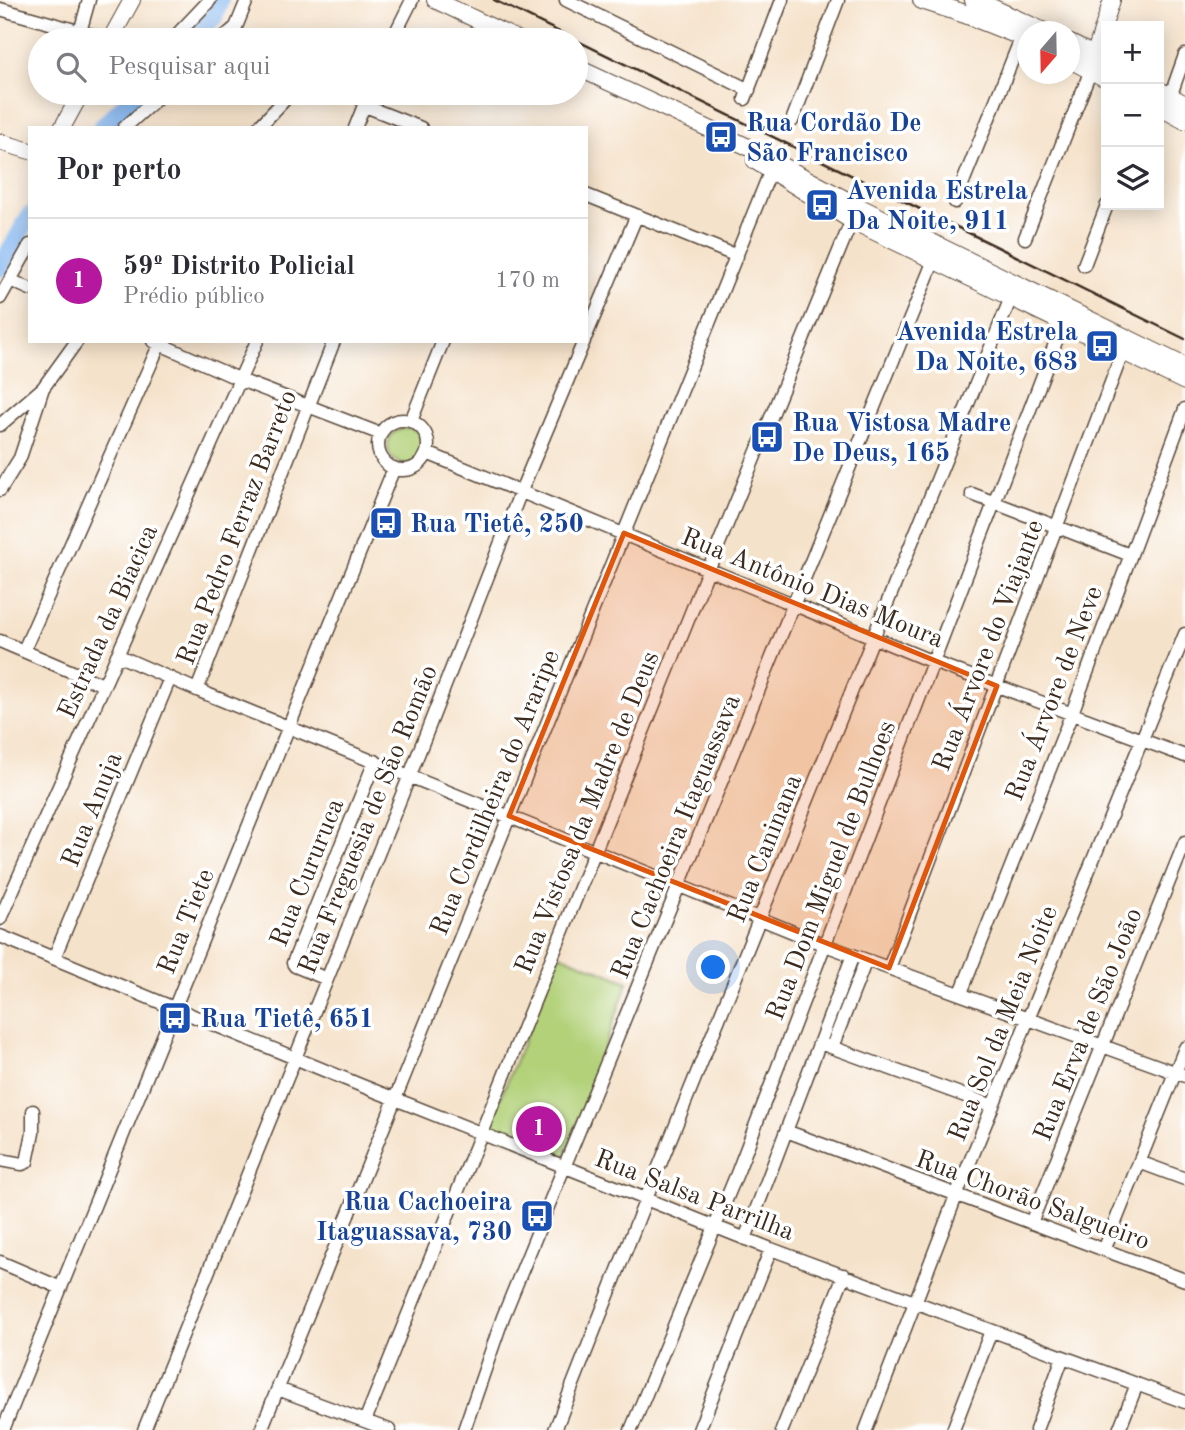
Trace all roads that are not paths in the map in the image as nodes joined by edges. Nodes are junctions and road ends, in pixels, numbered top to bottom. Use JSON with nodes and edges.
{"nodes":[{"id":1,"x":3,"y":0,"type":"edge"},
{"id":2,"x":89,"y":0,"type":"edge"},
{"id":3,"x":132,"y":0,"type":"edge"},
{"id":4,"x":211,"y":0,"type":"edge"},
{"id":5,"x":247,"y":0,"type":"edge"},
{"id":6,"x":412,"y":0,"type":"edge"},
{"id":7,"x":435,"y":0,"type":"edge"},
{"id":8,"x":566,"y":0,"type":"edge"},
{"id":9,"x":782,"y":0,"type":"edge"},
{"id":10,"x":838,"y":0,"type":"edge"},
{"id":11,"x":922,"y":0,"type":"edge"},
{"id":12,"x":1112,"y":0,"type":"edge"},
{"id":13,"x":970,"y":5,"type":"edge"},
{"id":14,"x":0,"y":9,"type":"edge"},
{"id":15,"x":1017,"y":22,"type":"edge"},
{"id":16,"x":66,"y":28,"type":"edge"},
{"id":17,"x":81,"y":28,"type":"edge"},
{"id":18,"x":117,"y":28,"type":"edge"},
{"id":19,"x":184,"y":28,"type":"edge"},
{"id":20,"x":235,"y":28,"type":"edge"},
{"id":21,"x":398,"y":28,"type":"edge"},
{"id":22,"x":494,"y":28,"type":"edge"},
{"id":23,"x":1017,"y":33,"type":"edge"},
{"id":24,"x":1080,"y":52,"type":"edge"},
{"id":25,"x":1017,"y":54,"type":"edge"},
{"id":26,"x":1185,"y":55,"type":"edge"},
{"id":27,"x":1080,"y":62,"type":"edge"},
{"id":28,"x":1099,"y":66,"type":"edge"},
{"id":29,"x":588,"y":73,"type":"edge"},
{"id":30,"x":1168,"y":99,"type":"edge"},
{"id":31,"x":74,"y":105,"type":"edge"},
{"id":32,"x":150,"y":105,"type":"edge"},
{"id":33,"x":280,"y":105,"type":"edge"},
{"id":34,"x":365,"y":106,"type":"joint"},
{"id":35,"x":1185,"y":120,"type":"edge"},
{"id":36,"x":792,"y":121,"type":"dead end"},
{"id":37,"x":63,"y":126,"type":"edge"},
{"id":38,"x":126,"y":126,"type":"edge"},
{"id":39,"x":260,"y":126,"type":"edge"},
{"id":40,"x":356,"y":126,"type":"edge"},
{"id":41,"x":416,"y":126,"type":"edge"},
{"id":42,"x":0,"y":142,"type":"edge"},
{"id":43,"x":28,"y":150,"type":"edge"},
{"id":44,"x":772,"y":166,"type":"junction"},
{"id":45,"x":588,"y":196,"type":"edge"},
{"id":46,"x":955,"y":202,"type":"dead end"},
{"id":47,"x":858,"y":206,"type":"junction"},
{"id":48,"x":1105,"y":210,"type":"edge"},
{"id":49,"x":636,"y":217,"type":"junction"},
{"id":50,"x":852,"y":221,"type":"junction"},
{"id":51,"x":1025,"y":238,"type":"dead end"},
{"id":52,"x":28,"y":248,"type":"edge"},
{"id":53,"x":737,"y":256,"type":"junction"},
{"id":54,"x":934,"y":260,"type":"junction"},
{"id":55,"x":1084,"y":265,"type":"dead end"},
{"id":56,"x":10,"y":280,"type":"junction"},
{"id":57,"x":28,"y":288,"type":"edge"},
{"id":58,"x":1014,"y":290,"type":"junction"},
{"id":59,"x":0,"y":298,"type":"edge"},
{"id":60,"x":1063,"y":323,"type":"junction"},
{"id":61,"x":588,"y":331,"type":"edge"},
{"id":62,"x":76,"y":343,"type":"edge"},
{"id":63,"x":158,"y":343,"type":"edge"},
{"id":64,"x":160,"y":343,"type":"edge"},
{"id":65,"x":256,"y":343,"type":"edge"},
{"id":66,"x":333,"y":343,"type":"edge"},
{"id":67,"x":442,"y":343,"type":"edge"},
{"id":68,"x":583,"y":343,"type":"edge"},
{"id":69,"x":1126,"y":345,"type":"junction"},
{"id":70,"x":1185,"y":366,"type":"edge"},
{"id":71,"x":239,"y":380,"type":"junction"},
{"id":72,"x":1185,"y":382,"type":"edge"},
{"id":73,"x":43,"y":388,"type":"junction"},
{"id":74,"x":307,"y":405,"type":"junction"},
{"id":75,"x":20,"y":409,"type":"junction"},
{"id":76,"x":1185,"y":409,"type":"edge"},
{"id":77,"x":33,"y":420,"type":"junction"},
{"id":78,"x":411,"y":421,"type":"junction"},
{"id":79,"x":0,"y":425,"type":"edge"},
{"id":80,"x":381,"y":434,"type":"junction"},
{"id":81,"x":427,"y":453,"type":"junction"},
{"id":82,"x":394,"y":468,"type":"junction"},
{"id":83,"x":0,"y":490,"type":"edge"},
{"id":84,"x":521,"y":491,"type":"junction"},
{"id":85,"x":972,"y":494,"type":"dead end"},
{"id":86,"x":994,"y":503,"type":"junction"},
{"id":87,"x":1057,"y":527,"type":"junction"},
{"id":88,"x":624,"y":533,"type":"junction"},
{"id":89,"x":1130,"y":555,"type":"junction"},
{"id":90,"x":709,"y":568,"type":"junction"},
{"id":91,"x":794,"y":603,"type":"junction"},
{"id":92,"x":1185,"y":634,"type":"edge"},
{"id":93,"x":873,"y":637,"type":"junction"},
{"id":94,"x":0,"y":641,"type":"edge"},
{"id":95,"x":24,"y":650,"type":"junction"},
{"id":96,"x":117,"y":655,"type":"junction"},
{"id":97,"x":933,"y":662,"type":"junction"},
{"id":98,"x":170,"y":678,"type":"junction"},
{"id":99,"x":103,"y":685,"type":"junction"},
{"id":100,"x":997,"y":687,"type":"junction"},
{"id":101,"x":197,"y":690,"type":"junction"},
{"id":102,"x":1072,"y":713,"type":"junction"},
{"id":103,"x":288,"y":726,"type":"junction"},
{"id":104,"x":1142,"y":740,"type":"junction"},
{"id":105,"x":1185,"y":756,"type":"edge"},
{"id":106,"x":375,"y":761,"type":"junction"},
{"id":107,"x":410,"y":775,"type":"junction"},
{"id":108,"x":509,"y":817,"type":"junction"},
{"id":109,"x":1185,"y":842,"type":"edge"},
{"id":110,"x":594,"y":851,"type":"junction"},
{"id":111,"x":680,"y":885,"type":"junction"},
{"id":112,"x":760,"y":918,"type":"junction"},
{"id":113,"x":0,"y":919,"type":"edge"},
{"id":114,"x":0,"y":936,"type":"edge"},
{"id":115,"x":825,"y":945,"type":"junction"},
{"id":116,"x":54,"y":958,"type":"junction"},
{"id":117,"x":859,"y":958,"type":"junction"},
{"id":118,"x":889,"y":968,"type":"junction"},
{"id":119,"x":327,"y":979,"type":"junction"},
{"id":120,"x":961,"y":993,"type":"junction"},
{"id":121,"x":175,"y":1007,"type":"junction"},
{"id":122,"x":1029,"y":1018,"type":"junction"},
{"id":123,"x":826,"y":1045,"type":"junction"},
{"id":124,"x":1103,"y":1045,"type":"junction"},
{"id":125,"x":1185,"y":1048,"type":"edge"},
{"id":126,"x":295,"y":1057,"type":"junction"},
{"id":127,"x":1180,"y":1074,"type":"edge"},
{"id":128,"x":394,"y":1099,"type":"junction"},
{"id":129,"x":993,"y":1106,"type":"junction"},
{"id":130,"x":33,"y":1111,"type":"dead end"},
{"id":131,"x":786,"y":1131,"type":"junction"},
{"id":132,"x":481,"y":1133,"type":"junction"},
{"id":133,"x":0,"y":1160,"type":"edge"},
{"id":134,"x":1139,"y":1162,"type":"junction"},
{"id":135,"x":565,"y":1167,"type":"junction"},
{"id":136,"x":1185,"y":1179,"type":"edge"},
{"id":137,"x":956,"y":1196,"type":"junction"},
{"id":138,"x":646,"y":1199,"type":"junction"},
{"id":139,"x":1031,"y":1223,"type":"junction"},
{"id":140,"x":715,"y":1227,"type":"junction"},
{"id":141,"x":745,"y":1238,"type":"junction"},
{"id":142,"x":771,"y":1249,"type":"junction"},
{"id":143,"x":1104,"y":1250,"type":"junction"},
{"id":144,"x":0,"y":1262,"type":"edge"},
{"id":145,"x":844,"y":1275,"type":"junction"},
{"id":146,"x":1185,"y":1280,"type":"edge"},
{"id":147,"x":61,"y":1288,"type":"junction"},
{"id":148,"x":915,"y":1302,"type":"junction"},
{"id":149,"x":991,"y":1331,"type":"junction"},
{"id":150,"x":1063,"y":1357,"type":"junction"},
{"id":151,"x":1137,"y":1384,"type":"junction"},
{"id":152,"x":278,"y":1390,"type":"junction"},
{"id":153,"x":1185,"y":1402,"type":"edge"},
{"id":154,"x":365,"y":1421,"type":"junction"},
{"id":155,"x":3,"y":1430,"type":"edge"},
{"id":156,"x":144,"y":1430,"type":"edge"},
{"id":157,"x":261,"y":1430,"type":"edge"},
{"id":158,"x":389,"y":1430,"type":"edge"},
{"id":159,"x":464,"y":1430,"type":"edge"},
{"id":160,"x":555,"y":1430,"type":"edge"},
{"id":161,"x":631,"y":1430,"type":"edge"},
{"id":162,"x":699,"y":1430,"type":"edge"},
{"id":163,"x":782,"y":1430,"type":"edge"},
{"id":164,"x":866,"y":1430,"type":"edge"},
{"id":165,"x":953,"y":1430,"type":"edge"},
{"id":166,"x":1036,"y":1430,"type":"edge"},
{"id":167,"x":1119,"y":1430,"type":"edge"}],
"edges":[{"from":1,"to":14,"type":"street"},
{"from":2,"to":17,"type":"street"},
{"from":3,"to":18,"type":"street"},
{"from":4,"to":19,"type":"street"},
{"from":5,"to":20,"type":"street"},
{"from":6,"to":21,"type":"street"},
{"from":7,"to":22,"type":"street"},
{"from":8,"to":9,"type":"street"},
{"from":10,"to":36,"type":"street"},
{"from":11,"to":13,"type":"main road"},
{"from":12,"to":28,"type":"street"},
{"from":13,"to":15,"type":"main road"},
{"from":13,"to":23,"type":"main road"},
{"from":14,"to":16,"type":"street"},
{"from":24,"to":28,"type":"main road"},
{"from":25,"to":46,"type":"street"},
{"from":26,"to":30,"type":"street"},
{"from":27,"to":28,"type":"main road"},
{"from":28,"to":51,"type":"street"},
{"from":29,"to":44,"type":"street"},
{"from":30,"to":35,"type":"main road"},
{"from":31,"to":37,"type":"street"},
{"from":32,"to":38,"type":"street"},
{"from":33,"to":39,"type":"street"},
{"from":34,"to":40,"type":"street"},
{"from":34,"to":41,"type":"street"},
{"from":42,"to":43,"type":"street"},
{"from":44,"to":47,"type":"street"},
{"from":44,"to":50,"type":"street"},
{"from":44,"to":53,"type":"street","name":"Rua Cordilheira do Araripe"},
{"from":45,"to":49,"type":"street"},
{"from":47,"to":50,"type":"street","name":"Rua Vistosa da Madre de Deus"},
{"from":47,"to":58,"type":"street"},
{"from":48,"to":55,"type":"street"},
{"from":49,"to":53,"type":"street"},
{"from":49,"to":61,"type":"street"},
{"from":50,"to":54,"type":"street"},
{"from":50,"to":90,"type":"street","name":"Rua Vistosa da Madre de Deus"},
{"from":52,"to":56,"type":"street"},
{"from":53,"to":88,"type":"street","name":"Rua Cordilheira do Araripe"},
{"from":54,"to":58,"type":"street"},
{"from":54,"to":91,"type":"street","name":"Rua Cachoeira Itaguassava"},
{"from":56,"to":57,"type":"street"},
{"from":56,"to":59,"type":"street"},
{"from":58,"to":60,"type":"street"},
{"from":58,"to":69,"type":"street"},
{"from":58,"to":93,"type":"street","name":"Rua Caninana"},
{"from":60,"to":69,"type":"street"},
{"from":60,"to":86,"type":"street","name":"Rua Dom Miguel de Bulhoes"},
{"from":62,"to":73,"type":"street"},
{"from":63,"to":95,"type":"street"},
{"from":64,"to":71,"type":"street"},
{"from":65,"to":71,"type":"street","name":"Estrada da Biacica"},
{"from":66,"to":74,"type":"street","name":"Rua Pedro Ferraz Barreto"},
{"from":67,"to":78,"type":"street"},
{"from":68,"to":84,"type":"street","name":"Rua Freguesia de São Romão"},
{"from":69,"to":70,"type":"street"},
{"from":69,"to":72,"type":"street"},
{"from":69,"to":87,"type":"street","name":"Rua Árvore do Viajante"},
{"from":71,"to":74,"type":"street"},
{"from":71,"to":96,"type":"street","name":"Estrada da Biacica"},
{"from":73,"to":75,"type":"street"},
{"from":73,"to":77,"type":"street"},
{"from":74,"to":80,"type":"street"},
{"from":74,"to":101,"type":"street","name":"Rua Pedro Ferraz Barreto"},
{"from":75,"to":77,"type":"street"},
{"from":75,"to":79,"type":"street"},
{"from":76,"to":89,"type":"street","name":"Rua Árvore de Neve"},
{"from":77,"to":83,"type":"street"},
{"from":78,"to":80,"type":"street"},
{"from":78,"to":81,"type":"street"},
{"from":80,"to":82,"type":"street"},
{"from":81,"to":82,"type":"street"},
{"from":81,"to":84,"type":"street","name":"Rua Antônio Dias Moura"},
{"from":82,"to":103,"type":"street","name":"Rua Tiete"},
{"from":84,"to":88,"type":"street","name":"Rua Antônio Dias Moura"},
{"from":84,"to":107,"type":"street","name":"Rua Freguesia de São Romão"},
{"from":85,"to":86,"type":"street"},
{"from":86,"to":87,"type":"street"},
{"from":86,"to":97,"type":"street","name":"Rua Dom Miguel de Bulhoes"},
{"from":87,"to":89,"type":"street"},
{"from":87,"to":100,"type":"street","name":"Rua Árvore do Viajante"},
{"from":88,"to":90,"type":"street","name":"Rua Antônio Dias Moura"},
{"from":88,"to":108,"type":"street","name":"Rua Cordilheira do Araripe"},
{"from":89,"to":102,"type":"street","name":"Rua Árvore de Neve"},
{"from":90,"to":91,"type":"street","name":"Rua Antônio Dias Moura"},
{"from":90,"to":110,"type":"street","name":"Rua Vistosa da Madre de Deus"},
{"from":91,"to":93,"type":"street","name":"Rua Antônio Dias Moura"},
{"from":91,"to":111,"type":"street","name":"Rua Cachoeira Itaguassava"},
{"from":92,"to":104,"type":"street","name":"Rua Sol da Meia Noite"},
{"from":93,"to":97,"type":"street","name":"Rua Antônio Dias Moura"},
{"from":93,"to":112,"type":"street","name":"Rua Caninana"},
{"from":94,"to":95,"type":"street"},
{"from":95,"to":99,"type":"street"},
{"from":96,"to":98,"type":"street"},
{"from":96,"to":99,"type":"street","name":"Estrada da Biacica"},
{"from":97,"to":100,"type":"street","name":"Rua Antônio Dias Moura"},
{"from":97,"to":115,"type":"street","name":"Rua Dom Miguel de Bulhoes"},
{"from":98,"to":101,"type":"street"},
{"from":98,"to":116,"type":"street","name":"Rua Anuja"},
{"from":99,"to":113,"type":"street","name":"Estrada da Biacica"},
{"from":100,"to":102,"type":"street","name":"Rua Antônio Dias Moura"},
{"from":100,"to":118,"type":"street","name":"Rua Árvore do Viajante"},
{"from":101,"to":103,"type":"street"},
{"from":102,"to":104,"type":"street","name":"Rua Antônio Dias Moura"},
{"from":102,"to":120,"type":"street","name":"Rua Árvore de Neve"},
{"from":103,"to":106,"type":"street"},
{"from":103,"to":121,"type":"street","name":"Rua Tiete"},
{"from":104,"to":105,"type":"street","name":"Rua Antônio Dias Moura"},
{"from":104,"to":122,"type":"street","name":"Rua Sol da Meia Noite"},
{"from":106,"to":107,"type":"street"},
{"from":106,"to":119,"type":"street","name":"Rua Cururuca"},
{"from":107,"to":108,"type":"street"},
{"from":107,"to":119,"type":"street","name":"Rua Freguesia de São Romão"},
{"from":108,"to":110,"type":"street"},
{"from":108,"to":128,"type":"street","name":"Rua Cordilheira do Araripe"},
{"from":109,"to":124,"type":"street","name":"Rua Erva de São João"},
{"from":110,"to":111,"type":"street"},
{"from":110,"to":132,"type":"street","name":"Rua Vistosa da Madre de Deus"},
{"from":111,"to":112,"type":"street"},
{"from":111,"to":135,"type":"street","name":"Rua Cachoeira Itaguassava"},
{"from":112,"to":115,"type":"street"},
{"from":112,"to":138,"type":"street","name":"Rua Caninana"},
{"from":114,"to":116,"type":"street","name":"Rua Salsa Parrilha"},
{"from":115,"to":117,"type":"street"},
{"from":115,"to":140,"type":"street","name":"Rua Dom Miguel de Bulhoes"},
{"from":116,"to":121,"type":"street","name":"Rua Salsa Parrilha"},
{"from":117,"to":118,"type":"street"},
{"from":117,"to":123,"type":"street"},
{"from":118,"to":120,"type":"street"},
{"from":119,"to":126,"type":"street","name":"Rua Freguesia de São Romão"},
{"from":120,"to":122,"type":"street"},
{"from":121,"to":126,"type":"street","name":"Rua Salsa Parrilha"},
{"from":121,"to":147,"type":"street","name":"Rua Tiete"},
{"from":122,"to":124,"type":"street"},
{"from":122,"to":129,"type":"street","name":"Rua Sol da Meia Noite"},
{"from":123,"to":129,"type":"street"},
{"from":123,"to":131,"type":"street"},
{"from":124,"to":127,"type":"street"},
{"from":124,"to":139,"type":"street","name":"Rua Erva de São João"},
{"from":125,"to":127,"type":"street"},
{"from":126,"to":128,"type":"street","name":"Rua Salsa Parrilha"},
{"from":126,"to":156,"type":"street","name":"Rua Freguesia de São Romão"},
{"from":127,"to":134,"type":"street"},
{"from":128,"to":132,"type":"street","name":"Rua Salsa Parrilha"},
{"from":128,"to":152,"type":"street","name":"Rua Cordilheira do Araripe"},
{"from":129,"to":137,"type":"street","name":"Rua Sol da Meia Noite"},
{"from":130,"to":133,"type":"street"},
{"from":131,"to":137,"type":"street","name":"Rua Chorão Salgueiro"},
{"from":131,"to":141,"type":"street"},
{"from":132,"to":135,"type":"street","name":"Rua Salsa Parrilha"},
{"from":132,"to":154,"type":"street","name":"Rua Vistosa da Madre de Deus"},
{"from":134,"to":136,"type":"street"},
{"from":134,"to":143,"type":"street"},
{"from":135,"to":138,"type":"street","name":"Rua Salsa Parrilha"},
{"from":135,"to":159,"type":"street","name":"Rua Cachoeira Itaguassava"},
{"from":137,"to":139,"type":"street","name":"Rua Chorão Salgueiro"},
{"from":137,"to":148,"type":"street","name":"Rua Sol da Meia Noite"},
{"from":138,"to":140,"type":"street","name":"Rua Salsa Parrilha"},
{"from":138,"to":160,"type":"street","name":"Rua Caninana"},
{"from":139,"to":143,"type":"street","name":"Rua Chorão Salgueiro"},
{"from":140,"to":141,"type":"street","name":"Rua Salsa Parrilha"},
{"from":140,"to":161,"type":"street","name":"Rua Dom Miguel de Bulhoes"},
{"from":141,"to":142,"type":"street","name":"Rua Salsa Parrilha"},
{"from":142,"to":145,"type":"street","name":"Rua Salsa Parrilha"},
{"from":142,"to":162,"type":"street"},
{"from":143,"to":146,"type":"street","name":"Rua Chorão Salgueiro"},
{"from":144,"to":147,"type":"street"},
{"from":145,"to":148,"type":"street","name":"Rua Salsa Parrilha"},
{"from":145,"to":163,"type":"street"},
{"from":147,"to":155,"type":"street","name":"Rua Tiete"},
{"from":148,"to":149,"type":"street","name":"Rua Salsa Parrilha"},
{"from":148,"to":164,"type":"street","name":"Rua Sol da Meia Noite"},
{"from":149,"to":150,"type":"street","name":"Rua Salsa Parrilha"},
{"from":149,"to":165,"type":"street"},
{"from":150,"to":151,"type":"street","name":"Rua Salsa Parrilha"},
{"from":150,"to":166,"type":"street"},
{"from":151,"to":153,"type":"street","name":"Rua Salsa Parrilha"},
{"from":151,"to":167,"type":"street"},
{"from":152,"to":154,"type":"street"},
{"from":152,"to":157,"type":"street","name":"Rua Cordilheira do Araripe"},
{"from":154,"to":158,"type":"street"}]}
